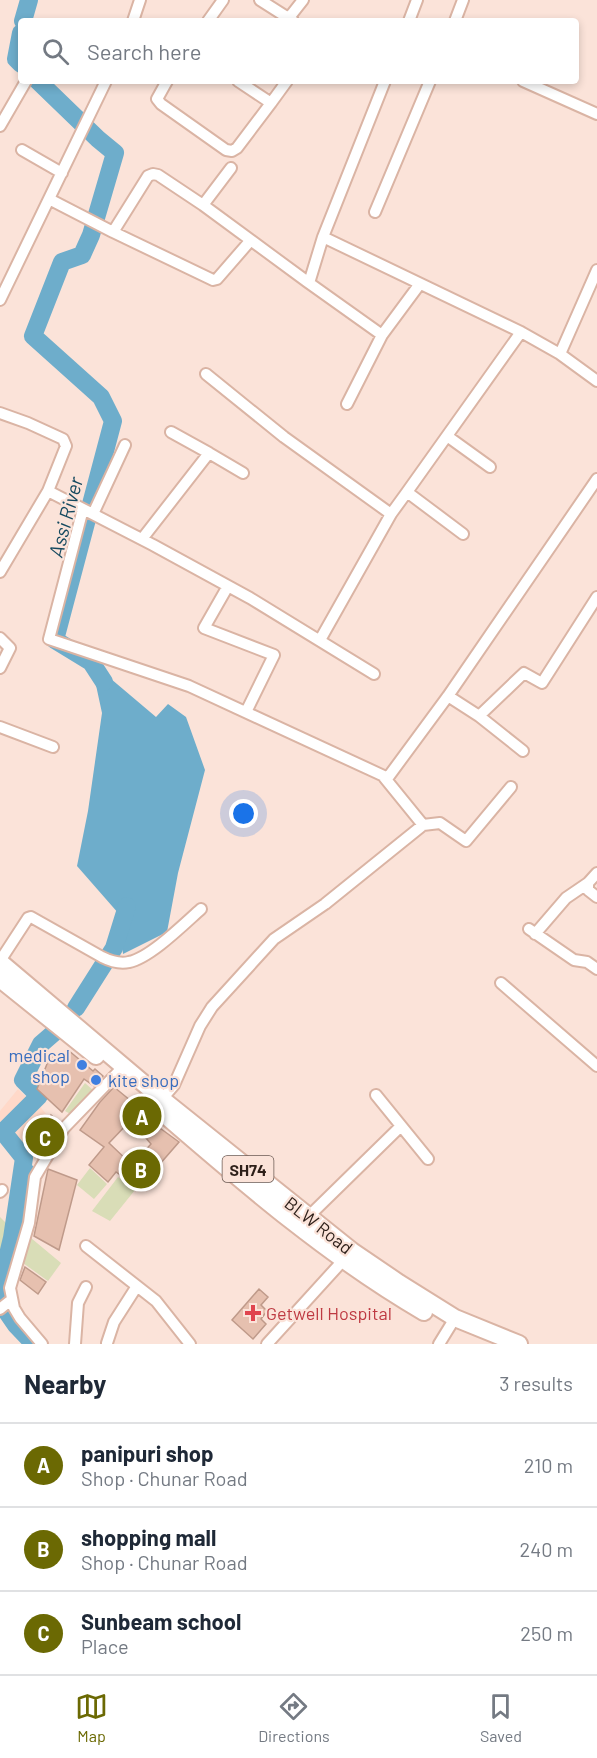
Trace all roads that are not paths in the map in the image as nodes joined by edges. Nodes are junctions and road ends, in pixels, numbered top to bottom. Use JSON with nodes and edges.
{"nodes":[{"id":1,"x":140,"y":0,"type":"edge"},
{"id":2,"x":223,"y":0,"type":"edge"},
{"id":3,"x":260,"y":0,"type":"edge"},
{"id":4,"x":303,"y":0,"type":"edge"},
{"id":5,"x":417,"y":0,"type":"edge"},
{"id":6,"x":463,"y":0,"type":"edge"},
{"id":7,"x":134,"y":18,"type":"edge"},
{"id":8,"x":210,"y":18,"type":"edge"},
{"id":9,"x":287,"y":18,"type":"edge"},
{"id":10,"x":291,"y":18,"type":"edge"},
{"id":11,"x":410,"y":18,"type":"edge"},
{"id":12,"x":455,"y":18,"type":"edge"},
{"id":13,"x":24,"y":84,"type":"edge"},
{"id":14,"x":105,"y":84,"type":"edge"},
{"id":15,"x":165,"y":84,"type":"edge"},
{"id":16,"x":242,"y":84,"type":"edge"},
{"id":17,"x":284,"y":84,"type":"edge"},
{"id":18,"x":384,"y":84,"type":"edge"},
{"id":19,"x":429,"y":84,"type":"edge"},
{"id":20,"x":531,"y":84,"type":"edge"},
{"id":21,"x":271,"y":103,"type":"junction"},
{"id":22,"x":597,"y":114,"type":"edge"},
{"id":23,"x":0,"y":126,"type":"edge"},
{"id":24,"x":22,"y":150,"type":"dead end"},
{"id":25,"x":231,"y":168,"type":"dead end"},
{"id":26,"x":62,"y":173,"type":"junction"},
{"id":27,"x":49,"y":199,"type":"junction"},
{"id":28,"x":203,"y":205,"type":"junction"},
{"id":29,"x":375,"y":212,"type":"dead end"},
{"id":30,"x":113,"y":232,"type":"junction"},
{"id":31,"x":323,"y":237,"type":"junction"},
{"id":32,"x":250,"y":241,"type":"junction"},
{"id":33,"x":597,"y":270,"type":"edge"},
{"id":34,"x":309,"y":283,"type":"junction"},
{"id":35,"x":419,"y":285,"type":"junction"},
{"id":36,"x":0,"y":300,"type":"edge"},
{"id":37,"x":521,"y":332,"type":"junction"},
{"id":38,"x":382,"y":336,"type":"junction"},
{"id":39,"x":560,"y":354,"type":"junction"},
{"id":40,"x":206,"y":374,"type":"dead end"},
{"id":41,"x":597,"y":381,"type":"edge"},
{"id":42,"x":348,"y":404,"type":"dead end"},
{"id":43,"x":0,"y":413,"type":"edge"},
{"id":44,"x":171,"y":432,"type":"dead end"},
{"id":45,"x":447,"y":436,"type":"junction"},
{"id":46,"x":125,"y":446,"type":"dead end"},
{"id":47,"x":209,"y":453,"type":"junction"},
{"id":48,"x":490,"y":467,"type":"dead end"},
{"id":49,"x":243,"y":473,"type":"dead end"},
{"id":50,"x":597,"y":479,"type":"edge"},
{"id":51,"x":48,"y":491,"type":"junction"},
{"id":52,"x":407,"y":492,"type":"junction"},
{"id":53,"x":88,"y":512,"type":"junction"},
{"id":54,"x":391,"y":514,"type":"junction"},
{"id":55,"x":463,"y":534,"type":"dead end"},
{"id":56,"x":142,"y":539,"type":"junction"},
{"id":57,"x":0,"y":572,"type":"edge"},
{"id":58,"x":228,"y":586,"type":"junction"},
{"id":59,"x":597,"y":597,"type":"edge"},
{"id":60,"x":0,"y":638,"type":"edge"},
{"id":61,"x":320,"y":640,"type":"junction"},
{"id":62,"x":0,"y":668,"type":"edge"},
{"id":63,"x":374,"y":674,"type":"dead end"},
{"id":64,"x":448,"y":696,"type":"junction"},
{"id":65,"x":246,"y":712,"type":"junction"},
{"id":66,"x":479,"y":716,"type":"junction"},
{"id":67,"x":0,"y":727,"type":"edge"},
{"id":68,"x":52,"y":747,"type":"dead end"},
{"id":69,"x":523,"y":751,"type":"dead end"},
{"id":70,"x":384,"y":777,"type":"junction"},
{"id":71,"x":512,"y":787,"type":"dead end"},
{"id":72,"x":423,"y":825,"type":"junction"},
{"id":73,"x":597,"y":873,"type":"edge"},
{"id":74,"x":588,"y":883,"type":"junction"},
{"id":75,"x":597,"y":897,"type":"edge"},
{"id":76,"x":201,"y":909,"type":"dead end"},
{"id":77,"x":0,"y":961,"type":"edge"},
{"id":78,"x":597,"y":969,"type":"edge"},
{"id":79,"x":0,"y":978,"type":"edge"},
{"id":80,"x":501,"y":983,"type":"dead end"},
{"id":81,"x":55,"y":1016,"type":"junction"},
{"id":82,"x":597,"y":1066,"type":"edge"},
{"id":83,"x":121,"y":1070,"type":"junction"},
{"id":84,"x":376,"y":1095,"type":"dead end"},
{"id":85,"x":162,"y":1099,"type":"junction"},
{"id":86,"x":401,"y":1126,"type":"junction"},
{"id":87,"x":428,"y":1159,"type":"dead end"},
{"id":88,"x":244,"y":1174,"type":"junction"},
{"id":89,"x":308,"y":1217,"type":"junction"},
{"id":90,"x":86,"y":1246,"type":"dead end"},
{"id":91,"x":348,"y":1255,"type":"junction"},
{"id":92,"x":137,"y":1286,"type":"junction"},
{"id":93,"x":86,"y":1287,"type":"dead end"},
{"id":94,"x":11,"y":1300,"type":"junction"},
{"id":95,"x":0,"y":1309,"type":"edge"},
{"id":96,"x":453,"y":1322,"type":"junction"},
{"id":97,"x":107,"y":1343,"type":"edge"},
{"id":98,"x":42,"y":1344,"type":"edge"},
{"id":99,"x":75,"y":1344,"type":"edge"},
{"id":100,"x":190,"y":1344,"type":"edge"},
{"id":101,"x":267,"y":1344,"type":"edge"},
{"id":102,"x":439,"y":1344,"type":"edge"},
{"id":103,"x":490,"y":1344,"type":"edge"},
{"id":104,"x":519,"y":1344,"type":"edge"}],
"edges":[{"from":1,"to":7,"type":"street"},
{"from":2,"to":8,"type":"street"},
{"from":3,"to":9,"type":"street"},
{"from":4,"to":10,"type":"street"},
{"from":5,"to":11,"type":"street"},
{"from":6,"to":12,"type":"street"},
{"from":13,"to":23,"type":"street"},
{"from":14,"to":26,"type":"street"},
{"from":15,"to":21,"type":"street"},
{"from":16,"to":21,"type":"street"},
{"from":17,"to":21,"type":"street"},
{"from":18,"to":31,"type":"street"},
{"from":19,"to":29,"type":"street"},
{"from":20,"to":22,"type":"street"},
{"from":24,"to":26,"type":"street"},
{"from":25,"to":28,"type":"street"},
{"from":26,"to":27,"type":"street"},
{"from":27,"to":30,"type":"street"},
{"from":27,"to":36,"type":"street"},
{"from":28,"to":30,"type":"street"},
{"from":28,"to":32,"type":"street"},
{"from":30,"to":32,"type":"street"},
{"from":31,"to":34,"type":"street"},
{"from":31,"to":35,"type":"street"},
{"from":32,"to":34,"type":"street"},
{"from":33,"to":39,"type":"street"},
{"from":34,"to":38,"type":"street"},
{"from":35,"to":37,"type":"street"},
{"from":35,"to":38,"type":"street"},
{"from":37,"to":39,"type":"street"},
{"from":37,"to":45,"type":"street"},
{"from":38,"to":42,"type":"street"},
{"from":39,"to":41,"type":"street"},
{"from":40,"to":54,"type":"street"},
{"from":43,"to":51,"type":"street"},
{"from":44,"to":47,"type":"street"},
{"from":45,"to":48,"type":"street"},
{"from":45,"to":52,"type":"street"},
{"from":46,"to":53,"type":"street"},
{"from":47,"to":49,"type":"street"},
{"from":47,"to":56,"type":"street"},
{"from":50,"to":64,"type":"street"},
{"from":51,"to":53,"type":"street"},
{"from":51,"to":57,"type":"street"},
{"from":52,"to":54,"type":"street"},
{"from":52,"to":55,"type":"street"},
{"from":53,"to":56,"type":"street"},
{"from":53,"to":65,"type":"street"},
{"from":54,"to":61,"type":"street"},
{"from":56,"to":58,"type":"street"},
{"from":58,"to":61,"type":"street"},
{"from":58,"to":65,"type":"street"},
{"from":59,"to":66,"type":"street"},
{"from":60,"to":62,"type":"street"},
{"from":61,"to":63,"type":"street"},
{"from":64,"to":66,"type":"street"},
{"from":64,"to":70,"type":"street"},
{"from":65,"to":70,"type":"street"},
{"from":66,"to":69,"type":"street"},
{"from":67,"to":68,"type":"street"},
{"from":70,"to":72,"type":"street"},
{"from":71,"to":72,"type":"street"},
{"from":72,"to":85,"type":"street"},
{"from":73,"to":74,"type":"street"},
{"from":74,"to":75,"type":"street"},
{"from":74,"to":78,"type":"street"},
{"from":76,"to":77,"type":"street"},
{"from":77,"to":81,"type":"main road","name":"BLW Road","number":"SH74"},
{"from":79,"to":81,"type":"main road","number":"SH74"},
{"from":80,"to":82,"type":"street"},
{"from":81,"to":83,"type":"main road","name":"BLW Road","number":"SH74"},
{"from":83,"to":85,"type":"main road","name":"BLW Road","number":"SH74"},
{"from":83,"to":88,"type":"main road","number":"SH74"},
{"from":83,"to":94,"type":"street"},
{"from":84,"to":86,"type":"street"},
{"from":85,"to":88,"type":"main road","name":"BLW Road","number":"SH74"},
{"from":86,"to":87,"type":"street"},
{"from":86,"to":89,"type":"street"},
{"from":88,"to":89,"type":"main road","name":"BLW Road","number":"SH74"},
{"from":88,"to":91,"type":"main road","number":"SH74"},
{"from":89,"to":91,"type":"main road","name":"BLW Road","number":"SH74"},
{"from":90,"to":92,"type":"street"},
{"from":91,"to":96,"type":"main road","name":"BLW Road","number":"SH74"},
{"from":91,"to":101,"type":"street"},
{"from":92,"to":97,"type":"street"},
{"from":92,"to":100,"type":"street"},
{"from":93,"to":99,"type":"street"},
{"from":94,"to":95,"type":"street"},
{"from":94,"to":98,"type":"street"},
{"from":96,"to":102,"type":"street"},
{"from":96,"to":103,"type":"main road","number":"SH74"},
{"from":96,"to":104,"type":"main road","name":"BLW Road","number":"SH74"}]}
